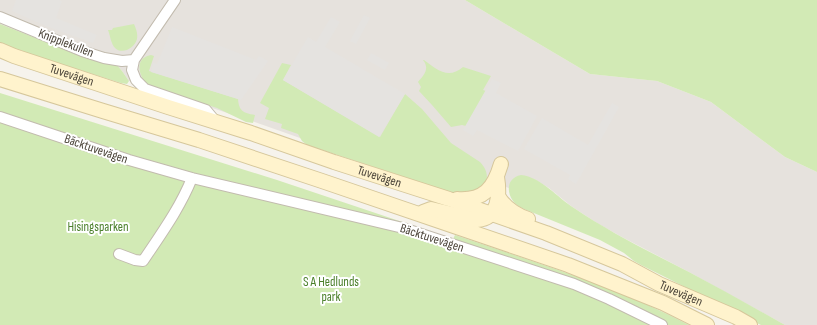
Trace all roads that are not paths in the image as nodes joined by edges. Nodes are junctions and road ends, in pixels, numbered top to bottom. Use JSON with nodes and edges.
{"nodes":[{"id":1,"x":175,"y":0,"type":"edge"},
{"id":2,"x":0,"y":17,"type":"edge"},
{"id":3,"x":0,"y":50,"type":"edge"},
{"id":4,"x":134,"y":60,"type":"junction"},
{"id":5,"x":0,"y":79,"type":"edge"},
{"id":6,"x":0,"y":117,"type":"edge"},
{"id":7,"x":216,"y":122,"type":"junction"},
{"id":8,"x":192,"y":178,"type":"junction"},
{"id":9,"x":498,"y":196,"type":"junction"},
{"id":10,"x":449,"y":199,"type":"junction"},
{"id":11,"x":417,"y":214,"type":"junction"},
{"id":12,"x":492,"y":214,"type":"junction"},
{"id":13,"x":119,"y":254,"type":"dead end"},
{"id":14,"x":622,"y":264,"type":"junction"},
{"id":15,"x":662,"y":325,"type":"edge"},
{"id":16,"x":707,"y":325,"type":"edge"},
{"id":17,"x":750,"y":325,"type":"edge"}],
"edges":[{"from":1,"to":4,"type":"street"},
{"from":2,"to":4,"type":"street","name":"Knipplekullen"},
{"from":3,"to":7,"type":"main road","name":"Tuvevägen"},
{"from":4,"to":7,"type":"street"},
{"from":5,"to":11,"type":"main road","name":"Tuvevägen"},
{"from":6,"to":8,"type":"street","name":"Bäcktuvevägen"},
{"from":7,"to":10,"type":"main road","name":"Tuvevägen"},
{"from":8,"to":13,"type":"street"},
{"from":8,"to":15,"type":"street","name":"Bäcktuvevägen"},
{"from":9,"to":10,"type":"main road"},
{"from":9,"to":12,"type":"main road"},
{"from":9,"to":14,"type":"main road"},
{"from":10,"to":12,"type":"main road","name":"Tuvevägen"},
{"from":11,"to":12,"type":"main road"},
{"from":11,"to":16,"type":"main road","name":"Tuvevägen"},
{"from":12,"to":14,"type":"main road","name":"Tuvevägen"},
{"from":14,"to":17,"type":"main road","name":"Tuvevägen"}]}
